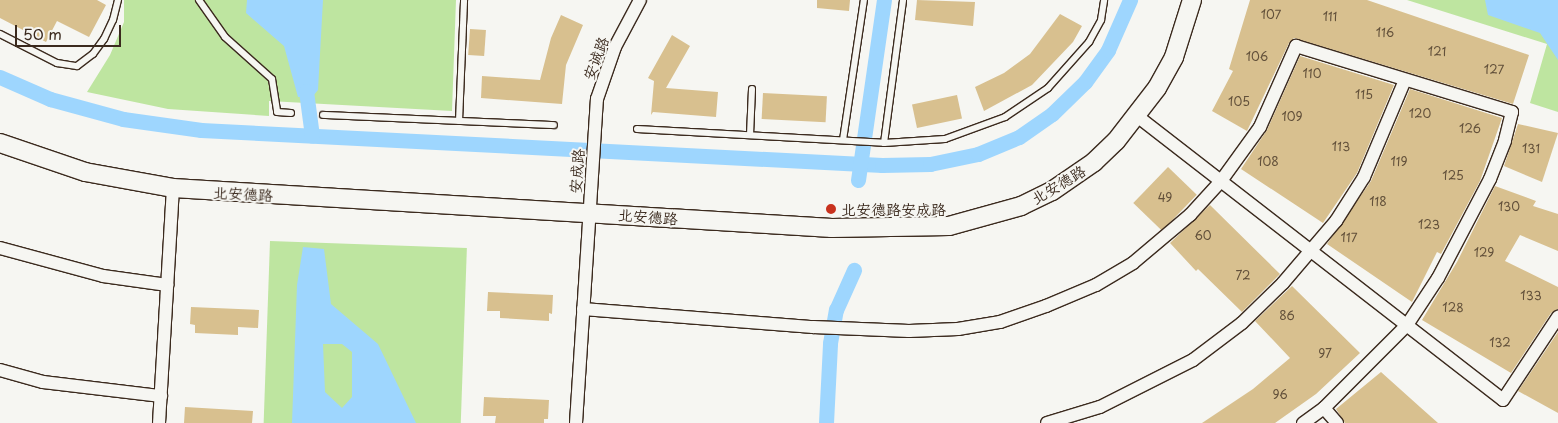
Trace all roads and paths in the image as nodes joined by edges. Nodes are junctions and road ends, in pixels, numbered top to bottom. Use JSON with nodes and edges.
{"nodes":[{"id":1,"x":118,"y":0,"type":"edge"},
{"id":2,"x":199,"y":0,"type":"edge"},
{"id":3,"x":464,"y":0,"type":"edge"},
{"id":4,"x":640,"y":0,"type":"edge"},
{"id":5,"x":864,"y":0,"type":"edge"},
{"id":6,"x":903,"y":0,"type":"edge"},
{"id":7,"x":1104,"y":0,"type":"edge"},
{"id":8,"x":1192,"y":0,"type":"edge"},
{"id":9,"x":0,"y":34,"type":"edge"},
{"id":10,"x":1405,"y":80,"type":"junction"},
{"id":11,"x":752,"y":89,"type":"dead end"},
{"id":12,"x":290,"y":113,"type":"dead end"},
{"id":13,"x":323,"y":115,"type":"dead end"},
{"id":14,"x":1137,"y":116,"type":"junction"},
{"id":15,"x":459,"y":121,"type":"junction"},
{"id":16,"x":554,"y":125,"type":"dead end"},
{"id":17,"x":637,"y":129,"type":"dead end"},
{"id":18,"x":595,"y":132,"type":"joint"},
{"id":19,"x":750,"y":135,"type":"junction"},
{"id":20,"x":843,"y":140,"type":"junction"},
{"id":21,"x":0,"y":143,"type":"edge"},
{"id":22,"x":884,"y":143,"type":"junction"},
{"id":23,"x":1222,"y":181,"type":"junction"},
{"id":24,"x":172,"y":188,"type":"junction"},
{"id":25,"x":589,"y":212,"type":"junction"},
{"id":26,"x":0,"y":248,"type":"edge"},
{"id":27,"x":1312,"y":252,"type":"junction"},
{"id":28,"x":167,"y":285,"type":"junction"},
{"id":29,"x":583,"y":309,"type":"junction"},
{"id":30,"x":1558,"y":318,"type":"edge"},
{"id":31,"x":1407,"y":325,"type":"junction"},
{"id":32,"x":0,"y":370,"type":"edge"},
{"id":33,"x":161,"y":396,"type":"junction"},
{"id":34,"x":1324,"y":408,"type":"junction"},
{"id":35,"x":159,"y":423,"type":"edge"},
{"id":36,"x":576,"y":423,"type":"edge"},
{"id":37,"x":1047,"y":423,"type":"edge"},
{"id":38,"x":1303,"y":423,"type":"edge"},
{"id":39,"x":1337,"y":423,"type":"edge"}],
"edges":[{"from":1,"to":9,"type":"lane"},
{"from":2,"to":12,"type":"lane"},
{"from":3,"to":15,"type":"lane"},
{"from":4,"to":18,"type":"street","name":"安诚路"},
{"from":5,"to":20,"type":"lane"},
{"from":6,"to":22,"type":"lane"},
{"from":7,"to":22,"type":"lane"},
{"from":8,"to":14,"type":"street","name":"北安德路"},
{"from":10,"to":23,"type":"street"},
{"from":10,"to":27,"type":"street"},
{"from":10,"to":31,"type":"street"},
{"from":11,"to":19,"type":"lane"},
{"from":13,"to":15,"type":"lane"},
{"from":14,"to":23,"type":"street"},
{"from":14,"to":25,"type":"street","name":"北安德路"},
{"from":15,"to":16,"type":"lane"},
{"from":17,"to":19,"type":"lane"},
{"from":18,"to":25,"type":"street","name":"安成路"},
{"from":19,"to":20,"type":"lane"},
{"from":20,"to":22,"type":"lane"},
{"from":21,"to":24,"type":"street","name":"北安德路"},
{"from":23,"to":27,"type":"street"},
{"from":23,"to":29,"type":"street"},
{"from":24,"to":25,"type":"street","name":"北安德路"},
{"from":24,"to":28,"type":"street"},
{"from":25,"to":29,"type":"street","name":"安成路"},
{"from":26,"to":28,"type":"street"},
{"from":27,"to":31,"type":"street"},
{"from":27,"to":37,"type":"street"},
{"from":28,"to":33,"type":"street"},
{"from":29,"to":36,"type":"street","name":"安成路"},
{"from":30,"to":31,"type":"street"},
{"from":31,"to":34,"type":"street"},
{"from":32,"to":33,"type":"street"},
{"from":33,"to":35,"type":"street"},
{"from":34,"to":38,"type":"street"},
{"from":34,"to":39,"type":"street"}]}
